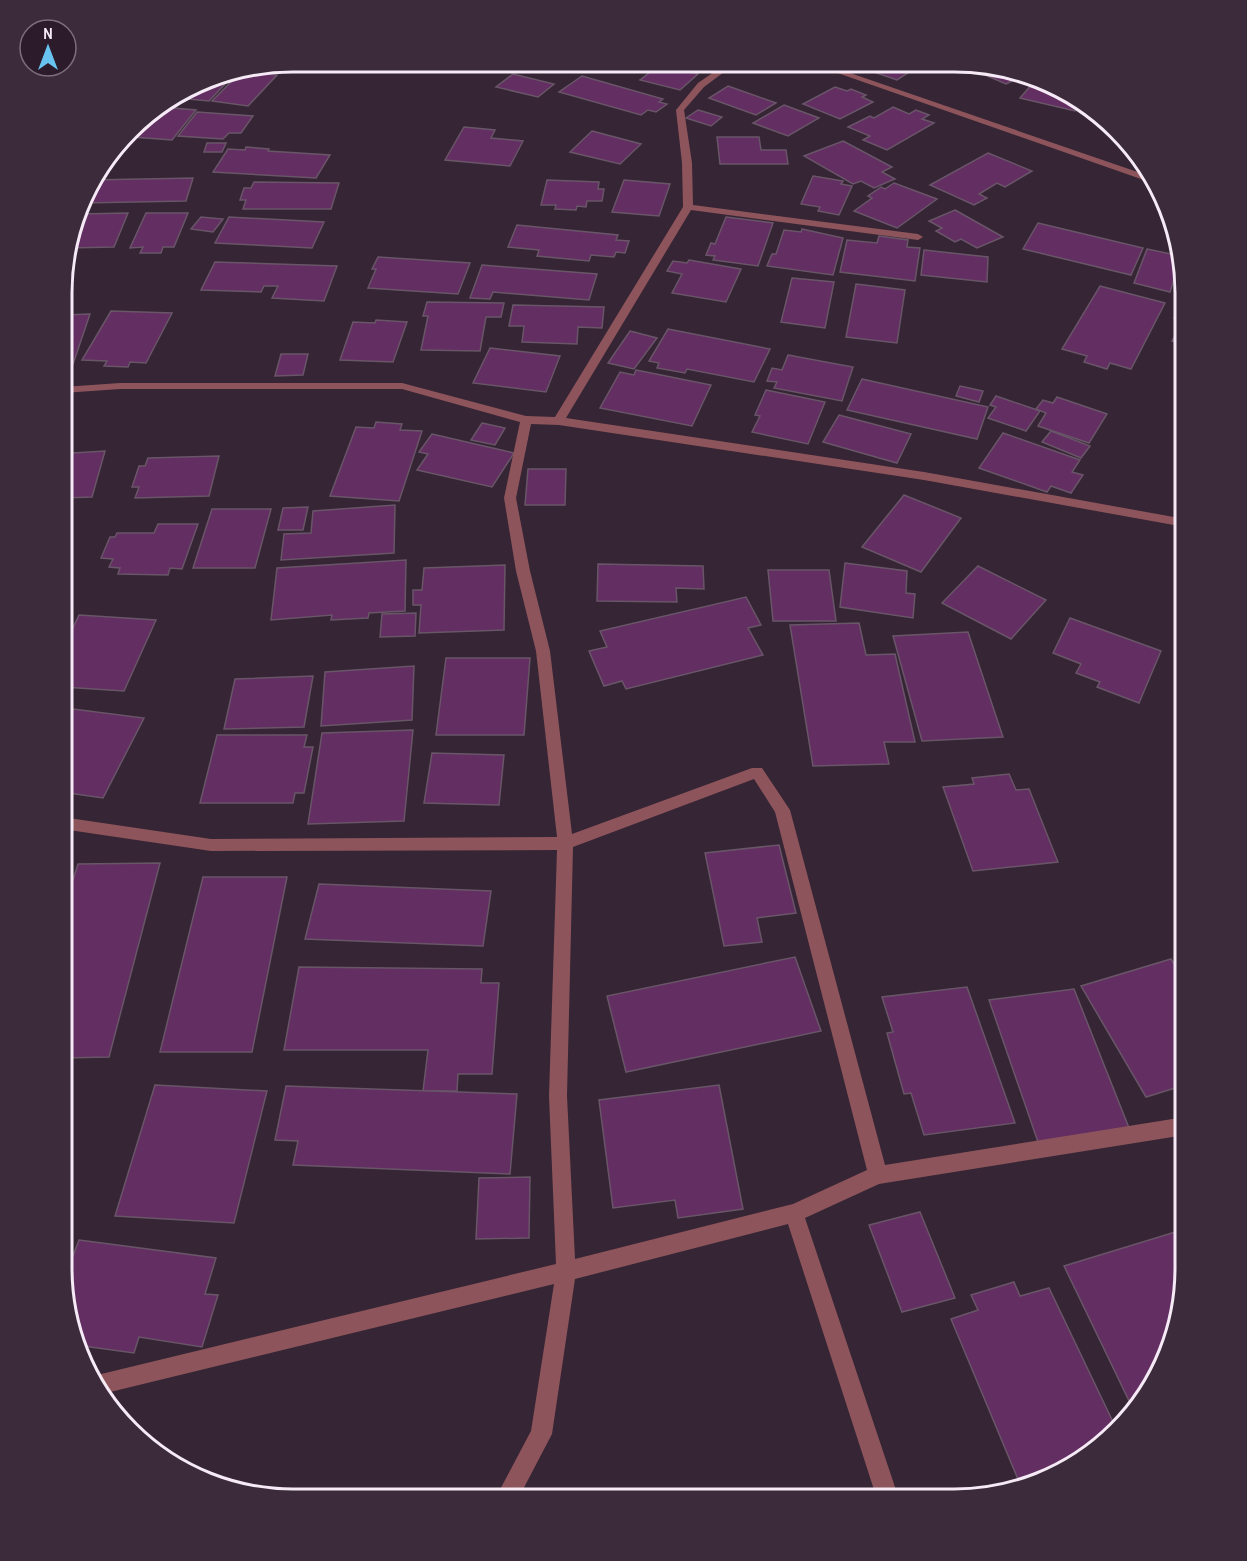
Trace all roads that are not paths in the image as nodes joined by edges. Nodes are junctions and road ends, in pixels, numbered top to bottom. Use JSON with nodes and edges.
{"nodes":[{"id":1,"x":719,"y":72,"type":"edge"},
{"id":2,"x":839,"y":72,"type":"edge"},
{"id":3,"x":1142,"y":177,"type":"edge"},
{"id":4,"x":688,"y":207,"type":"junction"},
{"id":5,"x":918,"y":237,"type":"dead end"},
{"id":6,"x":72,"y":389,"type":"edge"},
{"id":7,"x":526,"y":420,"type":"junction"},
{"id":8,"x":559,"y":421,"type":"junction"},
{"id":9,"x":1175,"y":521,"type":"edge"},
{"id":10,"x":72,"y":824,"type":"edge"},
{"id":11,"x":565,"y":843,"type":"junction"},
{"id":12,"x":1175,"y":1128,"type":"edge"},
{"id":13,"x":878,"y":1175,"type":"junction"},
{"id":14,"x":794,"y":1213,"type":"junction"},
{"id":15,"x":566,"y":1271,"type":"junction"},
{"id":16,"x":104,"y":1383,"type":"edge"},
{"id":17,"x":511,"y":1489,"type":"edge"},
{"id":18,"x":885,"y":1489,"type":"edge"}],
"edges":[{"from":1,"to":4,"type":"street"},
{"from":2,"to":3,"type":"street"},
{"from":4,"to":5,"type":"street"},
{"from":4,"to":8,"type":"street"},
{"from":6,"to":7,"type":"street"},
{"from":7,"to":8,"type":"street"},
{"from":7,"to":11,"type":"street"},
{"from":8,"to":9,"type":"street"},
{"from":10,"to":11,"type":"street"},
{"from":11,"to":13,"type":"street"},
{"from":11,"to":15,"type":"street"},
{"from":12,"to":13,"type":"street"},
{"from":13,"to":14,"type":"street"},
{"from":14,"to":15,"type":"street"},
{"from":14,"to":18,"type":"street"},
{"from":15,"to":16,"type":"street"},
{"from":15,"to":17,"type":"street"}]}
